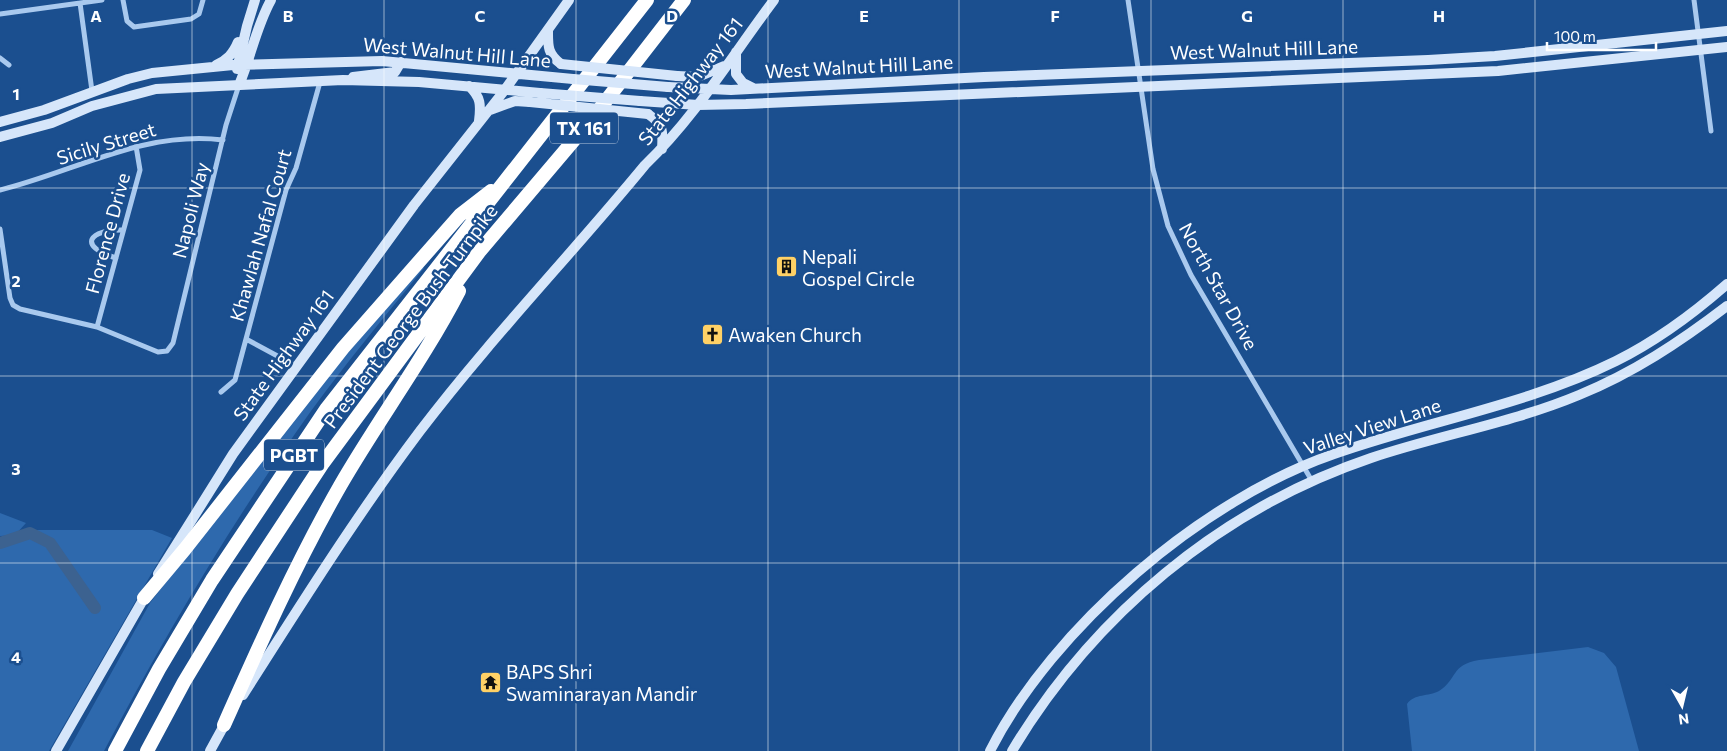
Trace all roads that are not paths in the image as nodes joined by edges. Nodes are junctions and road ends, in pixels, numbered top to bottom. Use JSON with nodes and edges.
{"nodes":[{"id":1,"x":102,"y":0,"type":"edge"},
{"id":2,"x":123,"y":0,"type":"edge"},
{"id":3,"x":203,"y":0,"type":"edge"},
{"id":4,"x":255,"y":0,"type":"edge"},
{"id":5,"x":270,"y":0,"type":"edge"},
{"id":6,"x":569,"y":0,"type":"edge"},
{"id":7,"x":647,"y":0,"type":"edge"},
{"id":8,"x":684,"y":0,"type":"edge"},
{"id":9,"x":774,"y":0,"type":"edge"},
{"id":10,"x":1128,"y":0,"type":"edge"},
{"id":11,"x":1694,"y":0,"type":"edge"},
{"id":12,"x":80,"y":3,"type":"junction"},
{"id":13,"x":251,"y":12,"type":"junction"},
{"id":14,"x":0,"y":14,"type":"edge"},
{"id":15,"x":548,"y":30,"type":"junction"},
{"id":16,"x":1727,"y":31,"type":"edge"},
{"id":17,"x":1698,"y":34,"type":"junction"},
{"id":18,"x":1727,"y":47,"type":"edge"},
{"id":19,"x":737,"y":49,"type":"junction"},
{"id":20,"x":1700,"y":50,"type":"junction"},
{"id":21,"x":0,"y":58,"type":"edge"},
{"id":22,"x":1435,"y":60,"type":"junction"},
{"id":23,"x":401,"y":62,"type":"junction"},
{"id":24,"x":726,"y":64,"type":"junction"},
{"id":25,"x":9,"y":65,"type":"dead end"},
{"id":26,"x":237,"y":65,"type":"junction"},
{"id":27,"x":248,"y":65,"type":"junction"},
{"id":28,"x":1302,"y":65,"type":"junction"},
{"id":29,"x":212,"y":67,"type":"junction"},
{"id":30,"x":1137,"y":71,"type":"junction"},
{"id":31,"x":1436,"y":74,"type":"junction"},
{"id":32,"x":515,"y":75,"type":"junction"},
{"id":33,"x":343,"y":80,"type":"junction"},
{"id":34,"x":1303,"y":80,"type":"junction"},
{"id":35,"x":320,"y":82,"type":"junction"},
{"id":36,"x":239,"y":85,"type":"junction"},
{"id":37,"x":848,"y":85,"type":"junction"},
{"id":38,"x":469,"y":86,"type":"junction"},
{"id":39,"x":754,"y":88,"type":"junction"},
{"id":40,"x":1140,"y":88,"type":"junction"},
{"id":41,"x":710,"y":89,"type":"junction"},
{"id":42,"x":504,"y":90,"type":"junction"},
{"id":43,"x":92,"y":91,"type":"junction"},
{"id":44,"x":848,"y":99,"type":"junction"},
{"id":45,"x":698,"y":105,"type":"junction"},
{"id":46,"x":487,"y":111,"type":"junction"},
{"id":47,"x":0,"y":122,"type":"edge"},
{"id":48,"x":479,"y":122,"type":"junction"},
{"id":49,"x":1711,"y":131,"type":"dead end"},
{"id":50,"x":0,"y":137,"type":"edge"},
{"id":51,"x":223,"y":140,"type":"junction"},
{"id":52,"x":136,"y":146,"type":"junction"},
{"id":53,"x":662,"y":149,"type":"junction"},
{"id":54,"x":506,"y":180,"type":"junction"},
{"id":55,"x":0,"y":190,"type":"edge"},
{"id":56,"x":0,"y":229,"type":"edge"},
{"id":57,"x":124,"y":230,"type":"junction"},
{"id":58,"x":479,"y":252,"type":"junction"},
{"id":59,"x":116,"y":258,"type":"junction"},
{"id":60,"x":1727,"y":284,"type":"edge"},
{"id":61,"x":1727,"y":306,"type":"edge"},
{"id":62,"x":97,"y":327,"type":"junction"},
{"id":63,"x":246,"y":339,"type":"junction"},
{"id":64,"x":296,"y":366,"type":"junction"},
{"id":65,"x":221,"y":392,"type":"dead end"},
{"id":66,"x":1303,"y":467,"type":"junction"},
{"id":67,"x":1312,"y":481,"type":"junction"},
{"id":68,"x":144,"y":598,"type":"junction"},
{"id":69,"x":224,"y":725,"type":"junction"},
{"id":70,"x":56,"y":751,"type":"edge"},
{"id":71,"x":115,"y":751,"type":"edge"},
{"id":72,"x":147,"y":751,"type":"edge"},
{"id":73,"x":210,"y":751,"type":"edge"},
{"id":74,"x":990,"y":751,"type":"edge"},
{"id":75,"x":1012,"y":751,"type":"edge"}],
"edges":[{"from":1,"to":12,"type":"street"},
{"from":2,"to":3,"type":"street"},
{"from":4,"to":13,"type":"main road"},
{"from":5,"to":27,"type":"main road"},
{"from":6,"to":15,"type":"main road","name":"State Highway 161"},
{"from":7,"to":54,"type":"highway","name":"President George Bush Turnpike","number":"TX 161"},
{"from":8,"to":58,"type":"highway","name":"President George Bush Turnpike","number":"TX 161"},
{"from":9,"to":19,"type":"main road","name":"State Highway 161"},
{"from":10,"to":30,"type":"street","name":"North Star Drive"},
{"from":11,"to":17,"type":"street"},
{"from":12,"to":14,"type":"street"},
{"from":12,"to":43,"type":"street"},
{"from":13,"to":26,"type":"main road"},
{"from":13,"to":29,"type":"main road"},
{"from":15,"to":24,"type":"main road","bridge":true},
{"from":15,"to":32,"type":"main road","name":"State Highway 161"},
{"from":16,"to":17,"type":"main road","name":"West Walnut Hill Lane"},
{"from":17,"to":20,"type":"street"},
{"from":17,"to":22,"type":"main road","name":"West Walnut Hill Lane"},
{"from":18,"to":20,"type":"main road","name":"West Walnut Hill Lane"},
{"from":19,"to":24,"type":"main road","name":"State Highway 161"},
{"from":19,"to":39,"type":"main road"},
{"from":20,"to":31,"type":"main road","name":"West Walnut Hill Lane"},
{"from":20,"to":49,"type":"street"},
{"from":21,"to":25,"type":"street"},
{"from":22,"to":28,"type":"main road","name":"West Walnut Hill Lane"},
{"from":22,"to":31,"type":"main road"},
{"from":23,"to":27,"type":"main road","name":"West Walnut Hill Lane"},
{"from":23,"to":32,"type":"main road","name":"West Walnut Hill Lane"},
{"from":23,"to":33,"type":"main road"},
{"from":24,"to":41,"type":"main road","name":"State Highway 161"},
{"from":26,"to":27,"type":"main road","name":"West Walnut Hill Lane"},
{"from":26,"to":29,"type":"main road","name":"West Walnut Hill Lane"},
{"from":26,"to":36,"type":"main road"},
{"from":27,"to":36,"type":"main road"},
{"from":28,"to":30,"type":"main road","name":"West Walnut Hill Lane"},
{"from":28,"to":34,"type":"main road"},
{"from":29,"to":43,"type":"main road","name":"West Walnut Hill Lane"},
{"from":30,"to":37,"type":"main road","name":"West Walnut Hill Lane"},
{"from":30,"to":40,"type":"street","name":"North Star Drive"},
{"from":31,"to":34,"type":"main road","name":"West Walnut Hill Lane"},
{"from":32,"to":41,"type":"main road","name":"West Walnut Hill Lane","bridge":true},
{"from":32,"to":42,"type":"main road","name":"State Highway 161"},
{"from":33,"to":35,"type":"main road","name":"West Walnut Hill Lane"},
{"from":33,"to":38,"type":"main road","name":"West Walnut Hill Lane"},
{"from":34,"to":40,"type":"main road","name":"West Walnut Hill Lane"},
{"from":35,"to":36,"type":"main road","name":"West Walnut Hill Lane"},
{"from":35,"to":63,"type":"street","name":"Khawlah Nafal Court"},
{"from":36,"to":50,"type":"main road","name":"West Walnut Hill Lane"},
{"from":36,"to":51,"type":"street","name":"Napoli Way"},
{"from":37,"to":39,"type":"main road","name":"West Walnut Hill Lane"},
{"from":37,"to":44,"type":"main road"},
{"from":38,"to":42,"type":"main road","name":"West Walnut Hill Lane"},
{"from":38,"to":48,"type":"main road"},
{"from":39,"to":41,"type":"main road","name":"West Walnut Hill Lane"},
{"from":40,"to":44,"type":"main road","name":"West Walnut Hill Lane"},
{"from":40,"to":66,"type":"street","name":"North Star Drive"},
{"from":41,"to":45,"type":"main road","name":"State Highway 161"},
{"from":42,"to":45,"type":"main road","name":"West Walnut Hill Lane","bridge":true},
{"from":42,"to":46,"type":"main road","name":"State Highway 161"},
{"from":43,"to":47,"type":"main road","name":"West Walnut Hill Lane"},
{"from":44,"to":45,"type":"main road","name":"West Walnut Hill Lane"},
{"from":45,"to":53,"type":"main road","name":"State Highway 161"},
{"from":46,"to":48,"type":"main road","name":"State Highway 161"},
{"from":46,"to":53,"type":"main road","bridge":true},
{"from":48,"to":64,"type":"main road","name":"State Highway 161"},
{"from":51,"to":52,"type":"street","name":"Sicily Street"},
{"from":51,"to":62,"type":"street","name":"Napoli Way"},
{"from":52,"to":55,"type":"street","name":"Sicily Street"},
{"from":52,"to":57,"type":"street","name":"Florence Drive"},
{"from":53,"to":69,"type":"main road","name":"State Highway 161"},
{"from":54,"to":68,"type":"highway"},
{"from":54,"to":71,"type":"highway","name":"President George Bush Turnpike","number":"PGBT"},
{"from":56,"to":62,"type":"street"},
{"from":57,"to":59,"type":"street","name":"Florence Drive"},
{"from":57,"to":59,"type":"street"},
{"from":58,"to":69,"type":"highway"},
{"from":58,"to":72,"type":"highway","name":"President George Bush Turnpike","number":"PGBT"},
{"from":59,"to":62,"type":"street","name":"Florence Drive"},
{"from":60,"to":66,"type":"main road","name":"Valley View Lane"},
{"from":61,"to":67,"type":"main road","name":"Valley View Lane"},
{"from":63,"to":64,"type":"street"},
{"from":63,"to":65,"type":"street","name":"Khawlah Nafal Court"},
{"from":64,"to":68,"type":"main road","name":"State Highway 161"},
{"from":66,"to":67,"type":"street","name":"North Star Drive"},
{"from":66,"to":74,"type":"main road","name":"Valley View Lane"},
{"from":67,"to":75,"type":"main road","name":"Valley View Lane"},
{"from":68,"to":70,"type":"main road","name":"State Highway 161"},
{"from":69,"to":73,"type":"main road"}]}
